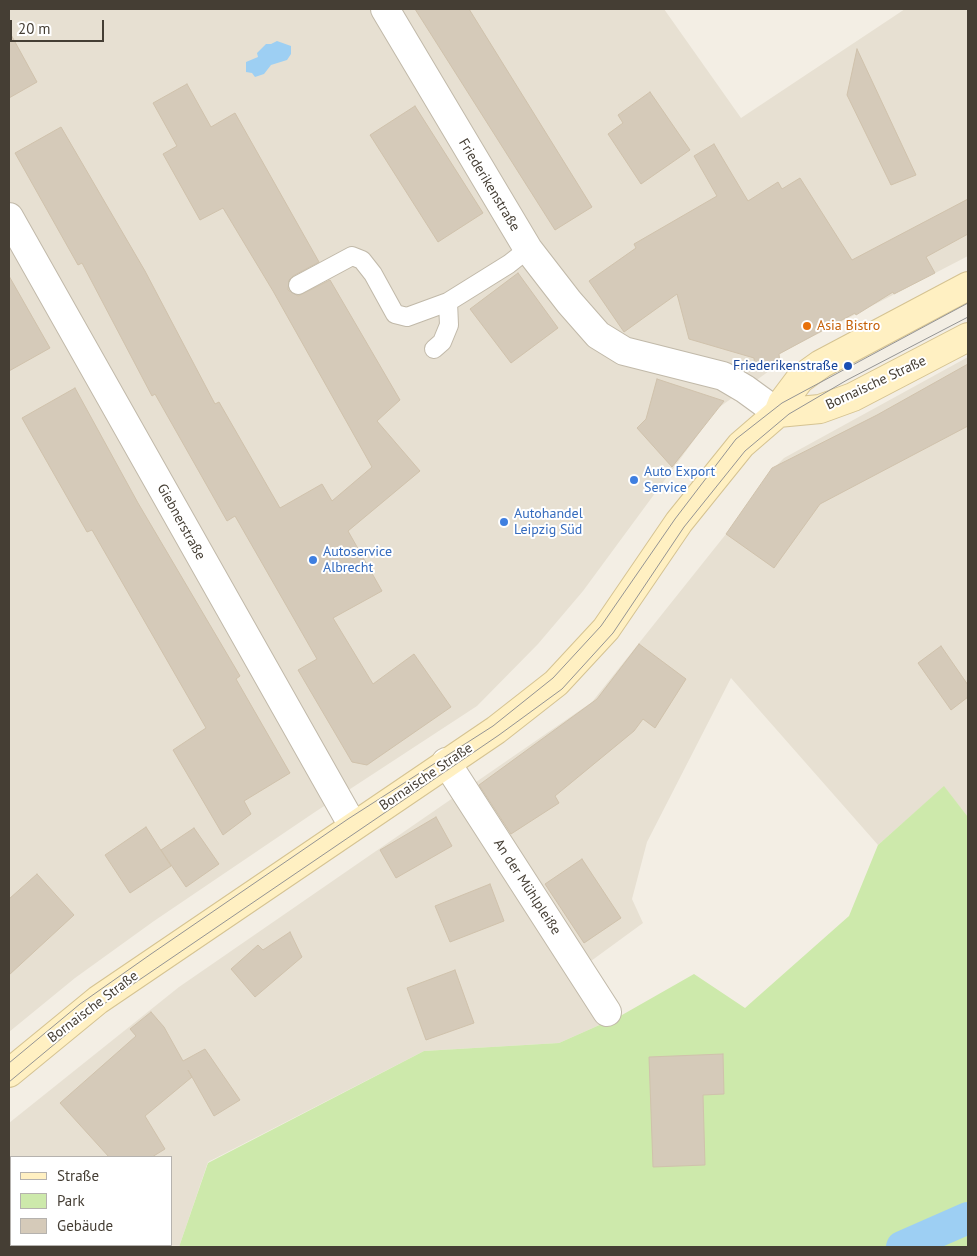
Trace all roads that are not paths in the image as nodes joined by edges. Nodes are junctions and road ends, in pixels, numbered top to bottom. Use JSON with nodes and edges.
{"nodes":[{"id":1,"x":385,"y":9,"type":"edge"},
{"id":2,"x":9,"y":217,"type":"edge"},
{"id":3,"x":528,"y":249,"type":"junction"},
{"id":4,"x":298,"y":285,"type":"dead end"},
{"id":5,"x":968,"y":286,"type":"edge"},
{"id":6,"x":448,"y":302,"type":"junction"},
{"id":7,"x":968,"y":338,"type":"edge"},
{"id":8,"x":434,"y":349,"type":"dead end"},
{"id":9,"x":778,"y":413,"type":"junction"},
{"id":10,"x":446,"y":762,"type":"junction"},
{"id":11,"x":353,"y":826,"type":"junction"},
{"id":12,"x":608,"y":1012,"type":"dead end"},
{"id":13,"x":9,"y":1073,"type":"edge"}],
"edges":[{"from":1,"to":3,"type":"street","name":"Friederikenstraße"},
{"from":2,"to":11,"type":"street","name":"Giebnerstraße"},
{"from":3,"to":6,"type":"lane"},
{"from":3,"to":9,"type":"street","name":"Friederikenstraße"},
{"from":4,"to":6,"type":"lane"},
{"from":5,"to":9,"type":"main road","name":"Bornaische Straße"},
{"from":6,"to":8,"type":"lane"},
{"from":7,"to":9,"type":"main road","name":"Bornaische Straße"},
{"from":9,"to":10,"type":"main road","name":"Bornaische Straße"},
{"from":10,"to":11,"type":"main road","name":"Bornaische Straße"},
{"from":10,"to":12,"type":"street","name":"An der Mühlpleiße"},
{"from":11,"to":13,"type":"main road","name":"Bornaische Straße"}]}
